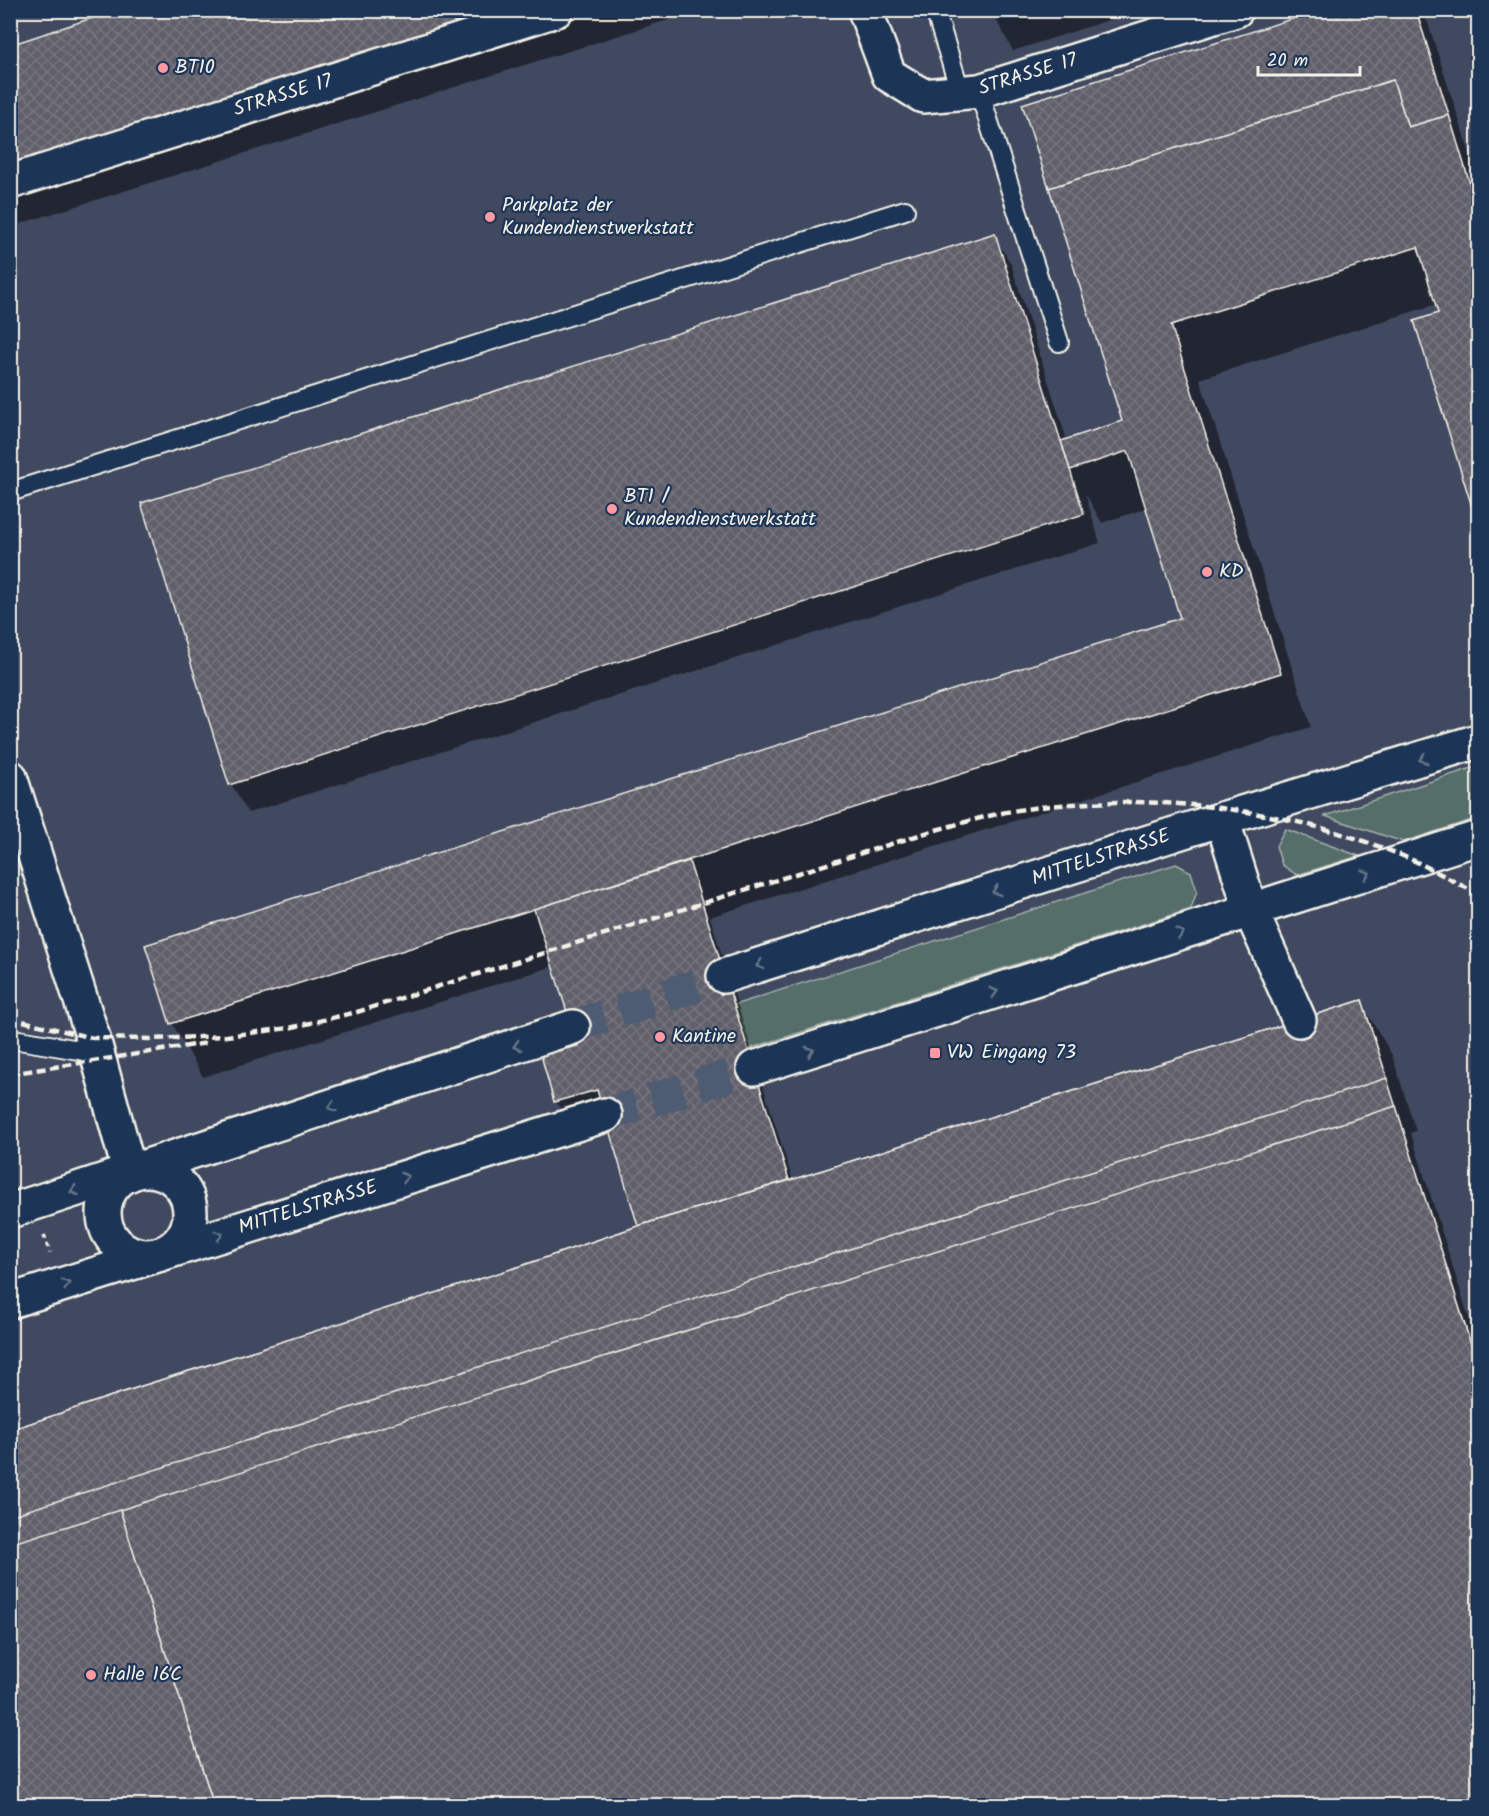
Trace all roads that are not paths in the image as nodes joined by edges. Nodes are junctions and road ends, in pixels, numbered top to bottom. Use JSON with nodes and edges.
{"nodes":[{"id":1,"x":556,"y":10,"type":"edge"},
{"id":2,"x":866,"y":10,"type":"edge"},
{"id":3,"x":935,"y":10,"type":"edge"},
{"id":4,"x":1236,"y":10,"type":"edge"},
{"id":5,"x":970,"y":92,"type":"junction"},
{"id":6,"x":10,"y":182,"type":"edge"},
{"id":7,"x":905,"y":210,"type":"dead end"},
{"id":8,"x":1059,"y":342,"type":"dead end"},
{"id":9,"x":10,"y":492,"type":"edge"},
{"id":10,"x":1479,"y":741,"type":"edge"},
{"id":11,"x":10,"y":777,"type":"edge"},
{"id":12,"x":1222,"y":819,"type":"junction"},
{"id":13,"x":1479,"y":838,"type":"edge"},
{"id":14,"x":1251,"y":911,"type":"junction"},
{"id":15,"x":724,"y":976,"type":"tunnel mouth"},
{"id":16,"x":1299,"y":1020,"type":"dead end"},
{"id":17,"x":573,"y":1027,"type":"tunnel mouth"},
{"id":18,"x":10,"y":1041,"type":"edge"},
{"id":19,"x":97,"y":1053,"type":"junction"},
{"id":20,"x":754,"y":1068,"type":"tunnel mouth"},
{"id":21,"x":605,"y":1115,"type":"tunnel mouth"},
{"id":22,"x":130,"y":1174,"type":"junction"},
{"id":23,"x":22,"y":1208,"type":"edge"},
{"id":24,"x":163,"y":1253,"type":"junction"},
{"id":25,"x":10,"y":1301,"type":"edge"}],
"edges":[{"from":1,"to":6,"type":"street","name":"STRASSE 17"},
{"from":2,"to":5,"type":"street","name":"STRASSE 17"},
{"from":3,"to":5,"type":"lane"},
{"from":4,"to":5,"type":"street","name":"STRASSE 17"},
{"from":5,"to":8,"type":"lane"},
{"from":7,"to":9,"type":"lane"},
{"from":10,"to":12,"type":"street","name":"MITTELSTRASSE","one_way":true},
{"from":11,"to":19,"type":"street"},
{"from":12,"to":14,"type":"street"},
{"from":12,"to":15,"type":"street","name":"MITTELSTRASSE","one_way":true},
{"from":14,"to":13,"type":"street","one_way":true},
{"from":14,"to":16,"type":"street"},
{"from":20,"to":14,"type":"street","one_way":true},
{"from":17,"to":22,"type":"street","one_way":true},
{"from":18,"to":19,"type":"lane"},
{"from":19,"to":22,"type":"street"},
{"from":24,"to":21,"type":"street","name":"MITTELSTRASSE","one_way":true},
{"from":22,"to":23,"type":"street","one_way":true},
{"from":22,"to":24,"type":"street"},
{"from":22,"to":24,"type":"street"},
{"from":25,"to":24,"type":"street","name":"MITTELSTRASSE","one_way":true}]}
